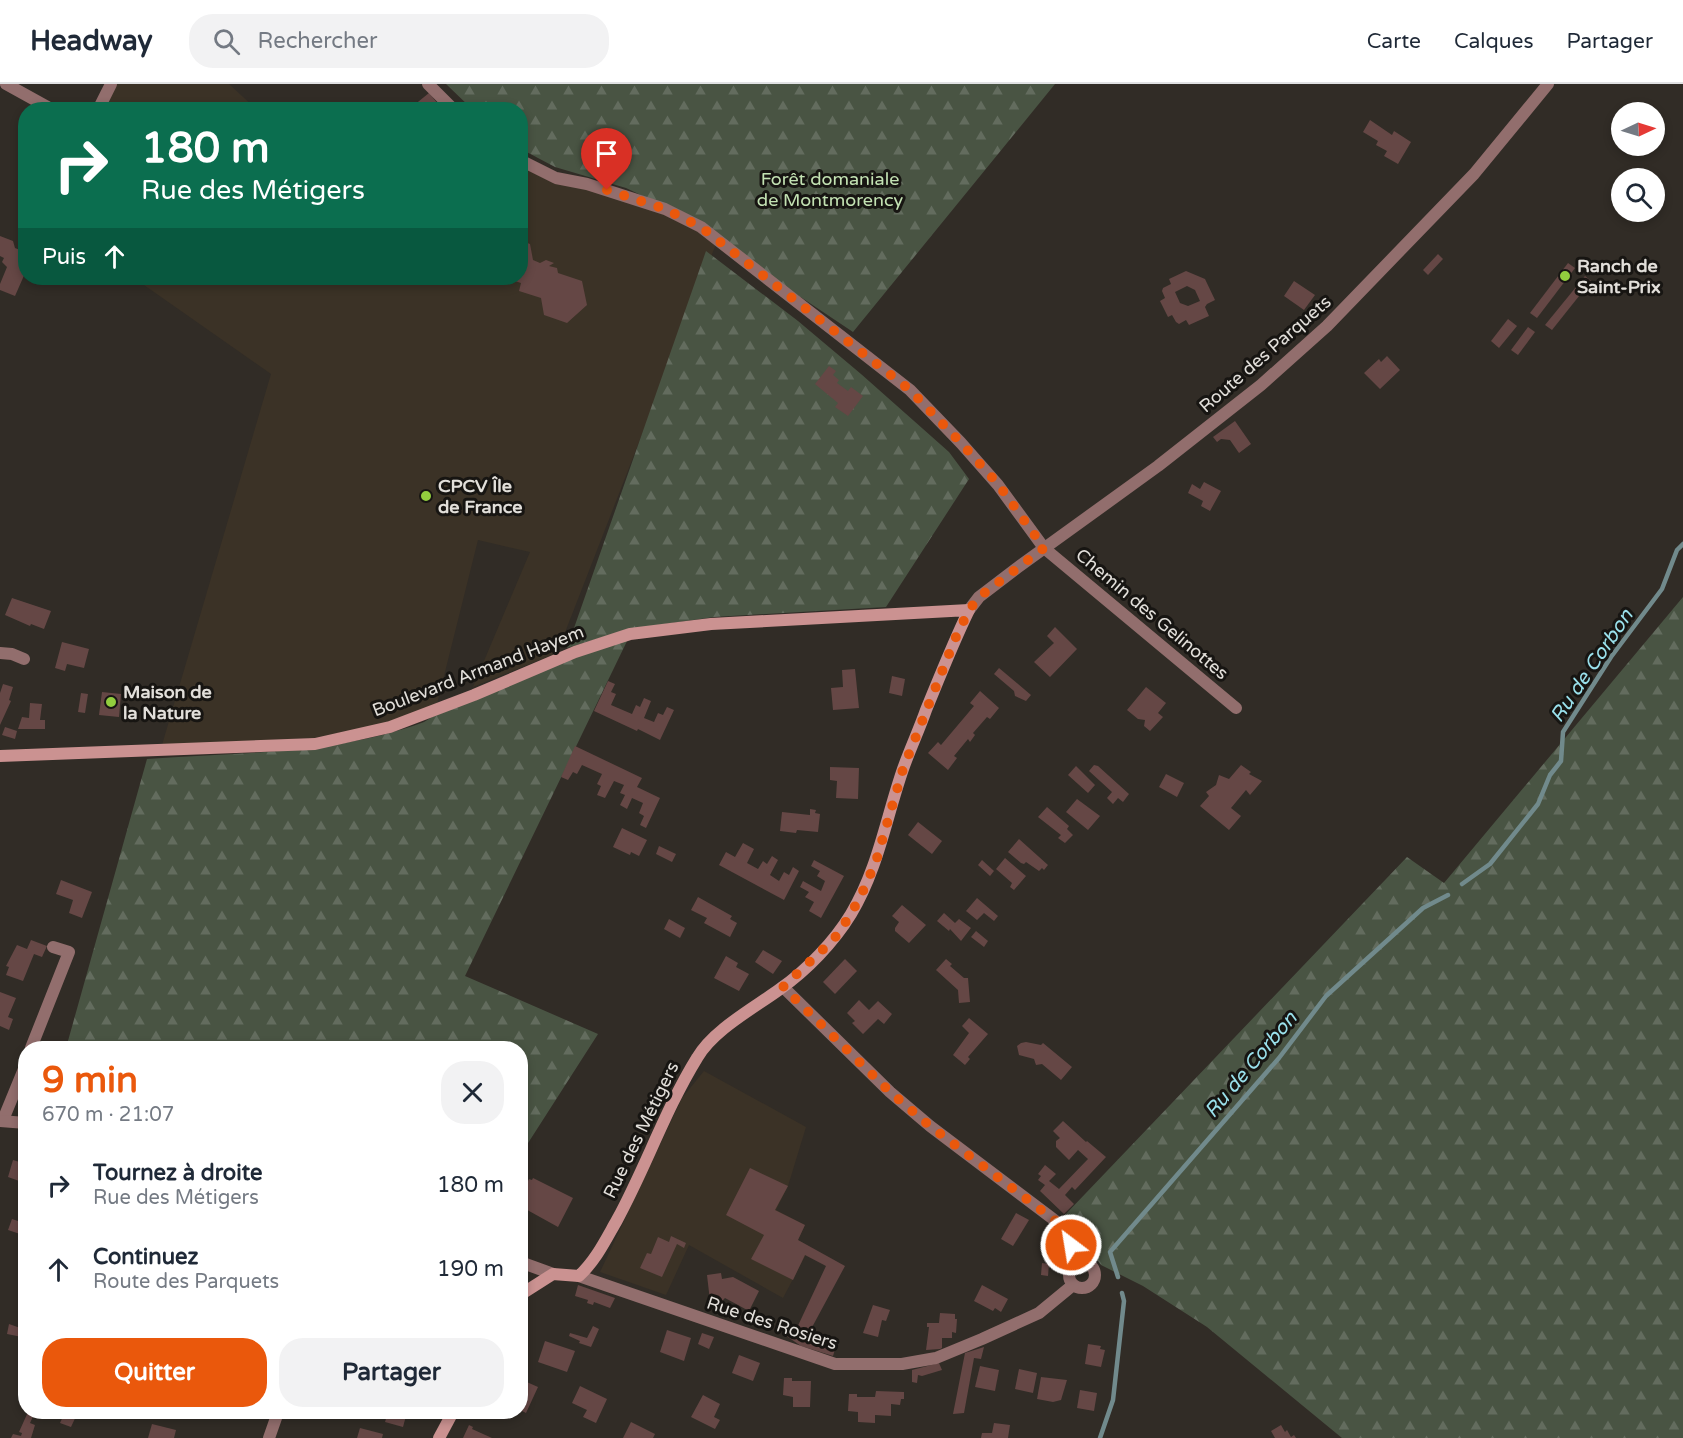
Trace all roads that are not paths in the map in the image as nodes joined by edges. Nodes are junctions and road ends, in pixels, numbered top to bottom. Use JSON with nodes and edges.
{"nodes":[{"id":1,"x":6,"y":84,"type":"edge"},
{"id":2,"x":111,"y":84,"type":"edge"},
{"id":3,"x":428,"y":84,"type":"edge"},
{"id":4,"x":1548,"y":84,"type":"edge"},
{"id":5,"x":39,"y":102,"type":"edge"},
{"id":6,"x":102,"y":102,"type":"edge"},
{"id":7,"x":446,"y":102,"type":"edge"},
{"id":8,"x":528,"y":164,"type":"edge"},
{"id":9,"x":1044,"y":548,"type":"junction"},
{"id":10,"x":969,"y":610,"type":"junction"},
{"id":11,"x":0,"y":653,"type":"edge"},
{"id":12,"x":24,"y":659,"type":"dead end"},
{"id":13,"x":1236,"y":708,"type":"dead end"},
{"id":14,"x":0,"y":756,"type":"edge"},
{"id":15,"x":53,"y":947,"type":"dead end"},
{"id":16,"x":783,"y":987,"type":"junction"},
{"id":17,"x":34,"y":1041,"type":"edge"},
{"id":18,"x":18,"y":1083,"type":"edge"},
{"id":19,"x":2,"y":1121,"type":"edge"},
{"id":20,"x":18,"y":1122,"type":"edge"},
{"id":21,"x":1077,"y":1263,"type":"junction"},
{"id":22,"x":528,"y":1265,"type":"edge"},
{"id":23,"x":553,"y":1274,"type":"junction"},
{"id":24,"x":579,"y":1276,"type":"junction"},
{"id":25,"x":1073,"y":1285,"type":"junction"},
{"id":26,"x":528,"y":1290,"type":"edge"},
{"id":27,"x":276,"y":1419,"type":"edge"},
{"id":28,"x":449,"y":1419,"type":"edge"},
{"id":29,"x":269,"y":1438,"type":"edge"},
{"id":30,"x":439,"y":1438,"type":"edge"}],
"edges":[{"from":1,"to":5,"type":"street"},
{"from":2,"to":6,"type":"street"},
{"from":3,"to":7,"type":"street"},
{"from":4,"to":9,"type":"street","name":"Route des Parquets"},
{"from":8,"to":9,"type":"street","name":"Chemin des Gelinottes"},
{"from":9,"to":10,"type":"street","name":"Route des Parquets"},
{"from":9,"to":13,"type":"street","name":"Chemin des Gelinottes"},
{"from":10,"to":14,"type":"main road","name":"Boulevard Armand Hayem"},
{"from":10,"to":16,"type":"main road","name":"Rue des Métigers"},
{"from":11,"to":12,"type":"street"},
{"from":15,"to":17,"type":"street"},
{"from":16,"to":21,"type":"street"},
{"from":16,"to":24,"type":"main road","name":"Rue des Métigers"},
{"from":18,"to":19,"type":"street"},
{"from":19,"to":20,"type":"street"},
{"from":21,"to":25,"type":"street"},
{"from":21,"to":25,"type":"street"},
{"from":22,"to":23,"type":"street","name":"Rue des Rosiers"},
{"from":23,"to":24,"type":"main road","name":"Rue des Rosiers"},
{"from":23,"to":26,"type":"main road"},
{"from":24,"to":25,"type":"street","name":"Rue des Rosiers"},
{"from":27,"to":29,"type":"street"},
{"from":28,"to":30,"type":"main road"}]}
